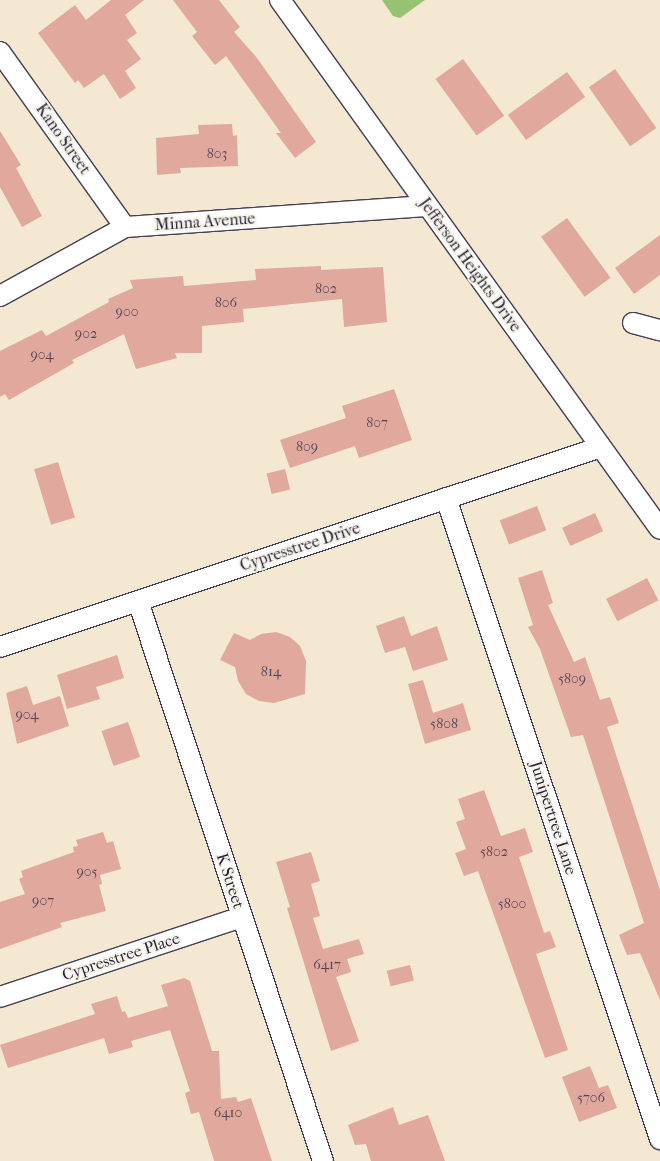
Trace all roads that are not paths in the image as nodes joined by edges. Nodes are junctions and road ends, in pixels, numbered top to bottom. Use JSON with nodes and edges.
{"nodes":[{"id":1,"x":280,"y":0,"type":"edge"},
{"id":2,"x":0,"y":52,"type":"edge"},
{"id":3,"x":427,"y":206,"type":"junction"},
{"id":4,"x":125,"y":227,"type":"junction"},
{"id":5,"x":0,"y":296,"type":"edge"},
{"id":6,"x":633,"y":323,"type":"dead end"},
{"id":7,"x":660,"y":330,"type":"edge"},
{"id":8,"x":601,"y":447,"type":"junction"},
{"id":9,"x":446,"y":498,"type":"junction"},
{"id":10,"x":660,"y":528,"type":"edge"},
{"id":11,"x":138,"y":601,"type":"junction"},
{"id":12,"x":0,"y":647,"type":"edge"},
{"id":13,"x":242,"y":917,"type":"junction"},
{"id":14,"x":0,"y":997,"type":"edge"},
{"id":15,"x":660,"y":1139,"type":"edge"},
{"id":16,"x":323,"y":1161,"type":"edge"}],
"edges":[{"from":1,"to":3,"type":"street","name":"Jefferson Heights Drive"},
{"from":2,"to":4,"type":"street","name":"Kano Street"},
{"from":3,"to":4,"type":"street","name":"Minna Avenue"},
{"from":3,"to":8,"type":"street","name":"Jefferson Heights Drive"},
{"from":4,"to":5,"type":"street","name":"Minna Avenue"},
{"from":6,"to":7,"type":"street"},
{"from":8,"to":9,"type":"street","name":"Cypresstree Drive"},
{"from":8,"to":10,"type":"street","name":"Jefferson Heights Drive"},
{"from":9,"to":11,"type":"street","name":"Cypresstree Drive"},
{"from":9,"to":15,"type":"street","name":"Junipertree Lane"},
{"from":11,"to":12,"type":"street","name":"Cypresstree Drive"},
{"from":11,"to":13,"type":"street","name":"K Street"},
{"from":13,"to":14,"type":"street","name":"Cypresstree Place"},
{"from":13,"to":16,"type":"street","name":"K Street"}]}
